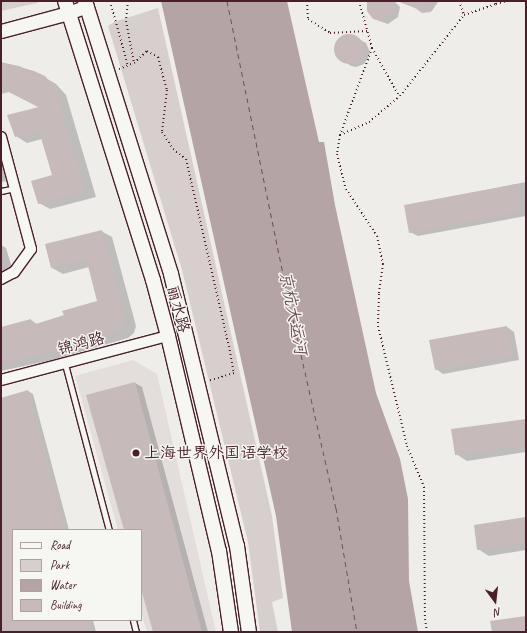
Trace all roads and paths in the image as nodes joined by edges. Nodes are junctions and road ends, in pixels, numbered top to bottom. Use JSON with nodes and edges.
{"nodes":[{"id":1,"x":110,"y":1,"type":"edge"},
{"id":2,"x":128,"y":1,"type":"edge"},
{"id":3,"x":307,"y":1,"type":"edge"},
{"id":4,"x":359,"y":1,"type":"edge"},
{"id":5,"x":459,"y":1,"type":"edge"},
{"id":6,"x":507,"y":1,"type":"edge"},
{"id":7,"x":496,"y":2,"type":"edge"},
{"id":8,"x":86,"y":4,"type":"edge"},
{"id":9,"x":66,"y":7,"type":"edge"},
{"id":10,"x":464,"y":15,"type":"junction"},
{"id":11,"x":1,"y":30,"type":"edge"},
{"id":12,"x":367,"y":31,"type":"junction"},
{"id":13,"x":372,"y":48,"type":"junction"},
{"id":14,"x":134,"y":64,"type":"junction"},
{"id":15,"x":128,"y":66,"type":"junction"},
{"id":16,"x":116,"y":70,"type":"dead end"},
{"id":17,"x":400,"y":96,"type":"junction"},
{"id":18,"x":340,"y":135,"type":"junction"},
{"id":19,"x":1,"y":136,"type":"edge"},
{"id":20,"x":15,"y":188,"type":"junction"},
{"id":21,"x":1,"y":191,"type":"edge"},
{"id":22,"x":1,"y":278,"type":"edge"},
{"id":23,"x":168,"y":336,"type":"junction"},
{"id":24,"x":65,"y":364,"type":"junction"},
{"id":25,"x":1,"y":380,"type":"edge"},
{"id":26,"x":205,"y":382,"type":"dead end"},
{"id":27,"x":109,"y":529,"type":"edge"},
{"id":28,"x":133,"y":621,"type":"edge"},
{"id":29,"x":136,"y":632,"type":"edge"},
{"id":30,"x":231,"y":632,"type":"edge"},
{"id":31,"x":249,"y":632,"type":"edge"},
{"id":32,"x":427,"y":632,"type":"edge"}],
"edges":[{"from":1,"to":15,"type":"path"},
{"from":2,"to":14,"type":"path"},
{"from":3,"to":12,"type":"path"},
{"from":4,"to":12,"type":"path"},
{"from":5,"to":10,"type":"path"},
{"from":6,"to":7,"type":"path"},
{"from":7,"to":10,"type":"path"},
{"from":8,"to":9,"type":"street"},
{"from":8,"to":31,"type":"main road","name":"丽水路"},
{"from":9,"to":11,"type":"street"},
{"from":9,"to":23,"type":"main road","name":"丽水路"},
{"from":10,"to":17,"type":"path"},
{"from":12,"to":13,"type":"path"},
{"from":13,"to":17,"type":"path"},
{"from":13,"to":18,"type":"path"},
{"from":14,"to":15,"type":"path"},
{"from":14,"to":26,"type":"path"},
{"from":15,"to":16,"type":"path"},
{"from":17,"to":18,"type":"path"},
{"from":18,"to":32,"type":"path"},
{"from":19,"to":20,"type":"street"},
{"from":20,"to":21,"type":"lane"},
{"from":20,"to":22,"type":"street"},
{"from":23,"to":24,"type":"street","name":"锦鸿路"},
{"from":23,"to":30,"type":"main road","name":"丽水路"},
{"from":24,"to":25,"type":"street","name":"锦鸿路"},
{"from":24,"to":27,"type":"lane"},
{"from":28,"to":29,"type":"lane"}]}
